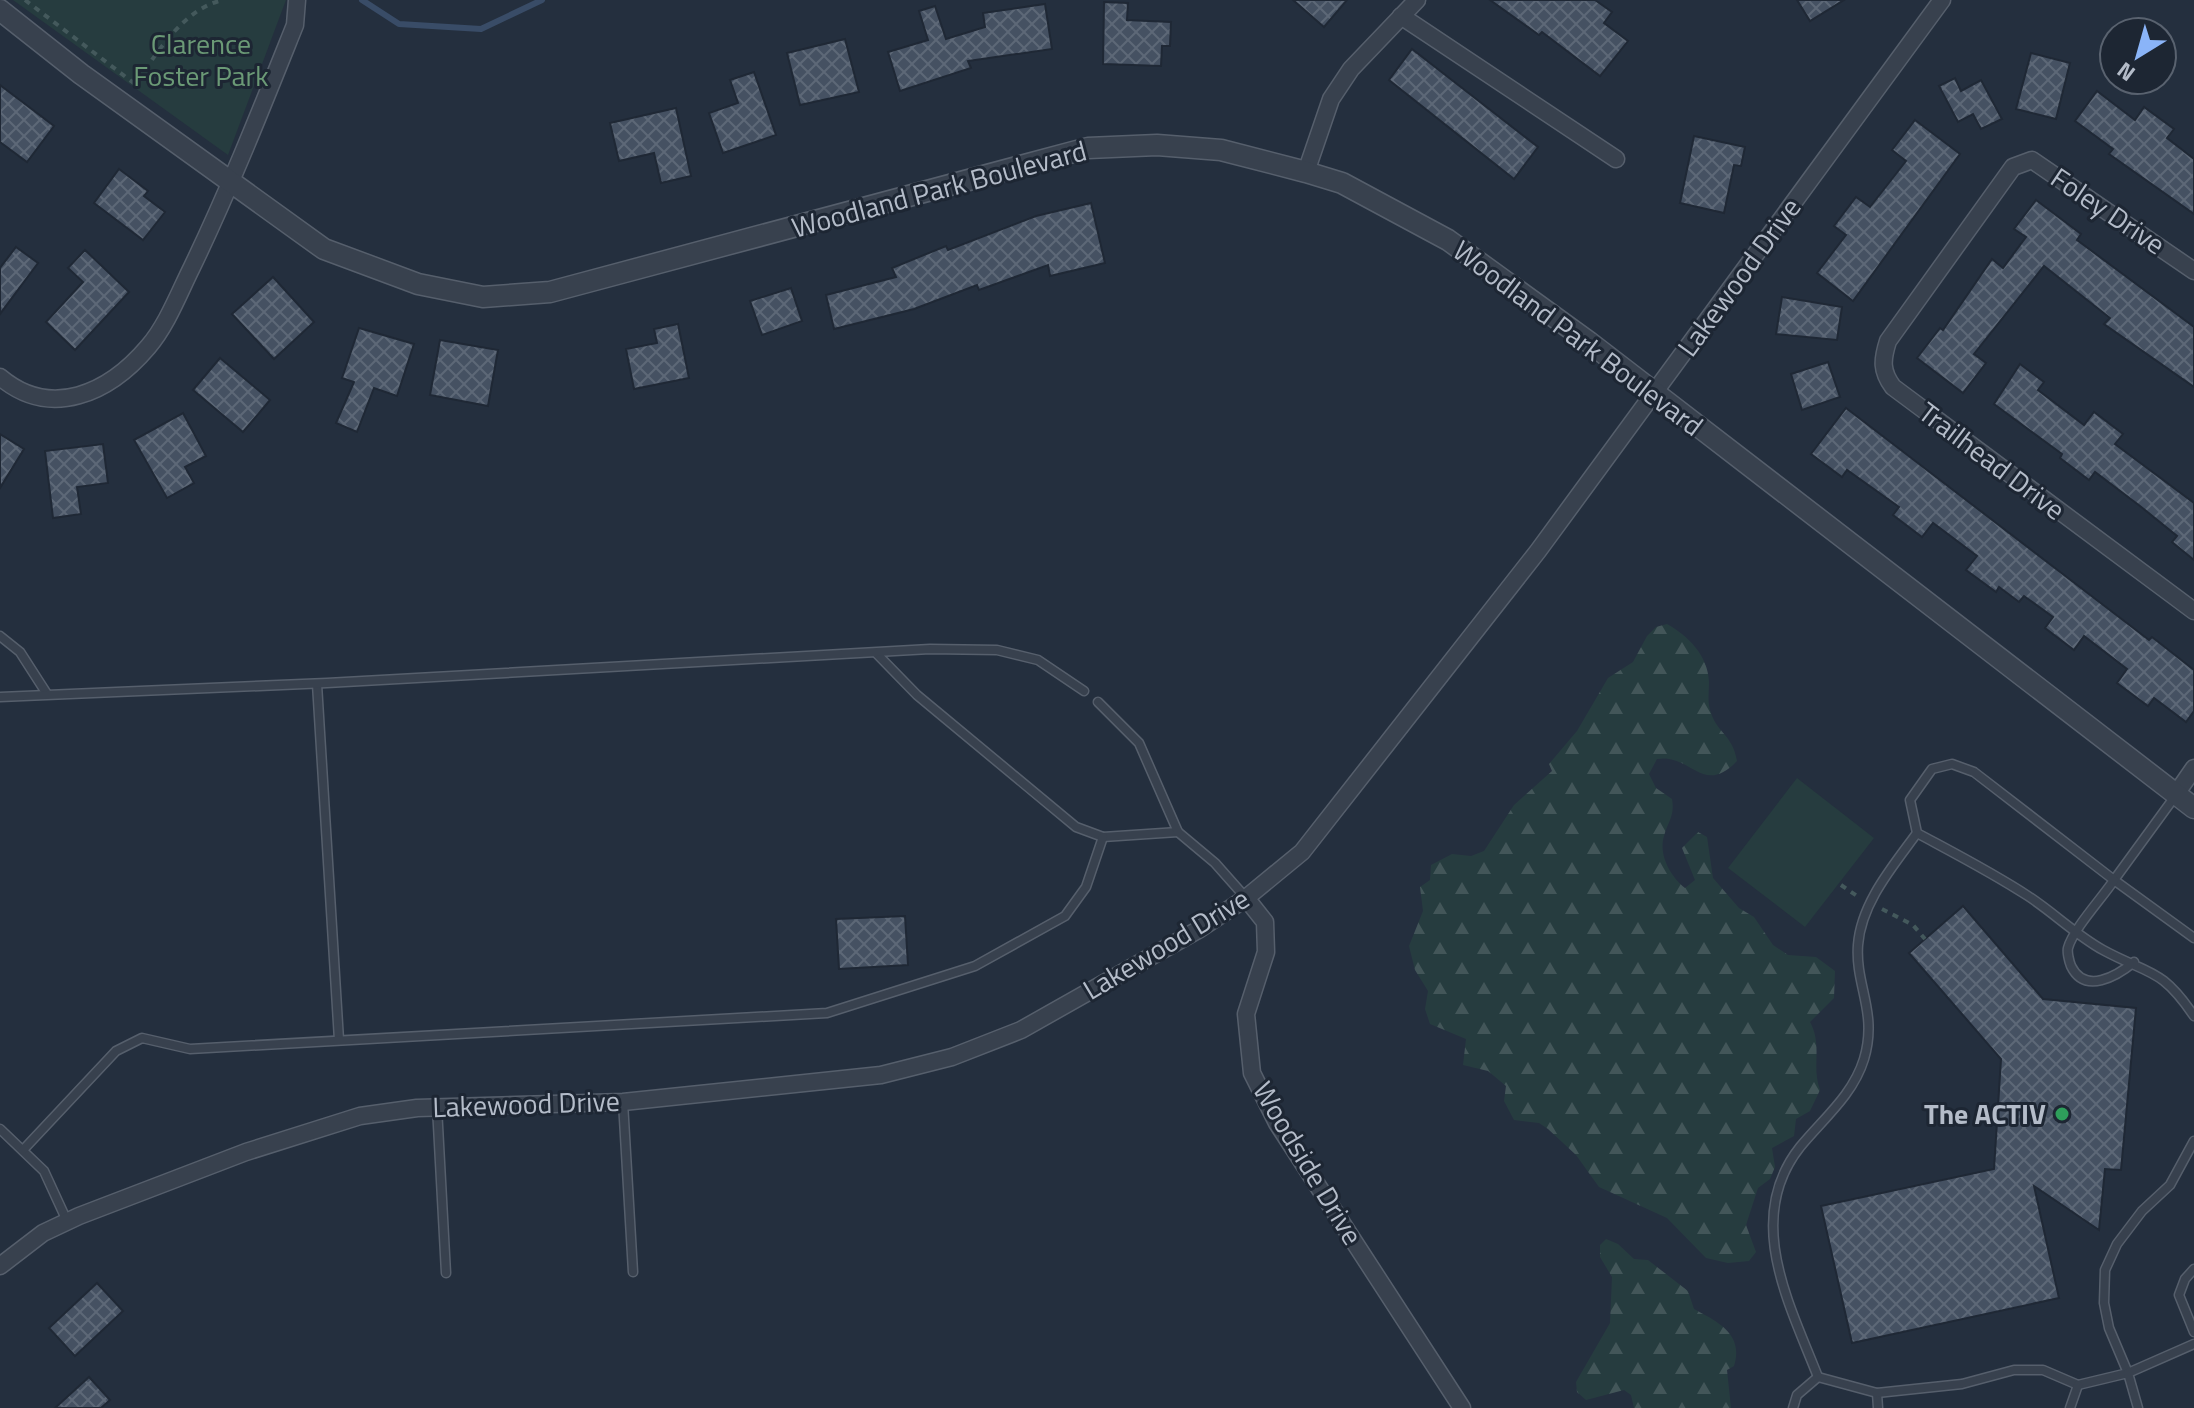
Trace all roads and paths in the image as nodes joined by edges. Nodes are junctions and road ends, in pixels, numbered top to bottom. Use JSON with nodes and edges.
{"nodes":[{"id":1,"x":25,"y":0,"type":"edge"},
{"id":2,"x":223,"y":0,"type":"edge"},
{"id":3,"x":297,"y":0,"type":"edge"},
{"id":4,"x":1417,"y":0,"type":"edge"},
{"id":5,"x":1942,"y":0,"type":"edge"},
{"id":6,"x":0,"y":10,"type":"edge"},
{"id":7,"x":1401,"y":16,"type":"junction"},
{"id":8,"x":1616,"y":159,"type":"dead end"},
{"id":9,"x":1306,"y":172,"type":"junction"},
{"id":10,"x":232,"y":184,"type":"junction"},
{"id":11,"x":2194,"y":271,"type":"edge"},
{"id":12,"x":1934,"y":278,"type":"joint"},
{"id":13,"x":0,"y":377,"type":"edge"},
{"id":14,"x":1654,"y":393,"type":"junction"},
{"id":15,"x":2194,"y":611,"type":"edge"},
{"id":16,"x":0,"y":636,"type":"edge"},
{"id":17,"x":876,"y":653,"type":"junction"},
{"id":18,"x":317,"y":684,"type":"junction"},
{"id":19,"x":1084,"y":691,"type":"dead end"},
{"id":20,"x":47,"y":694,"type":"junction"},
{"id":21,"x":0,"y":697,"type":"edge"},
{"id":22,"x":1098,"y":702,"type":"dead end"},
{"id":23,"x":2194,"y":768,"type":"edge"},
{"id":24,"x":2176,"y":794,"type":"junction"},
{"id":25,"x":2194,"y":808,"type":"edge"},
{"id":26,"x":1178,"y":832,"type":"junction"},
{"id":27,"x":1917,"y":833,"type":"junction"},
{"id":28,"x":1103,"y":837,"type":"junction"},
{"id":29,"x":2114,"y":880,"type":"junction"},
{"id":30,"x":1246,"y":898,"type":"junction"},
{"id":31,"x":2077,"y":933,"type":"junction"},
{"id":32,"x":2194,"y":938,"type":"edge"},
{"id":33,"x":2134,"y":962,"type":"junction"},
{"id":34,"x":2194,"y":1016,"type":"edge"},
{"id":35,"x":339,"y":1040,"type":"junction"},
{"id":36,"x":623,"y":1102,"type":"junction"},
{"id":37,"x":437,"y":1107,"type":"junction"},
{"id":38,"x":0,"y":1129,"type":"edge"},
{"id":39,"x":2194,"y":1141,"type":"edge"},
{"id":40,"x":23,"y":1150,"type":"junction"},
{"id":41,"x":67,"y":1221,"type":"junction"},
{"id":42,"x":0,"y":1266,"type":"edge"},
{"id":43,"x":2194,"y":1269,"type":"edge"},
{"id":44,"x":633,"y":1272,"type":"dead end"},
{"id":45,"x":446,"y":1273,"type":"dead end"},
{"id":46,"x":2194,"y":1332,"type":"edge"},
{"id":47,"x":2194,"y":1344,"type":"edge"},
{"id":48,"x":2128,"y":1373,"type":"junction"},
{"id":49,"x":1818,"y":1377,"type":"junction"},
{"id":50,"x":2078,"y":1385,"type":"junction"},
{"id":51,"x":1877,"y":1393,"type":"junction"},
{"id":52,"x":1462,"y":1408,"type":"edge"},
{"id":53,"x":1793,"y":1408,"type":"edge"},
{"id":54,"x":1878,"y":1408,"type":"edge"},
{"id":55,"x":2070,"y":1408,"type":"edge"},
{"id":56,"x":2138,"y":1408,"type":"edge"}],
"edges":[{"from":1,"to":2,"type":"path"},
{"from":3,"to":10,"type":"street"},
{"from":4,"to":7,"type":"street"},
{"from":5,"to":14,"type":"street","name":"Lakewood Drive"},
{"from":6,"to":10,"type":"street","name":"Woodland Park Boulevard"},
{"from":7,"to":8,"type":"street"},
{"from":7,"to":9,"type":"street"},
{"from":9,"to":10,"type":"street","name":"Woodland Park Boulevard"},
{"from":9,"to":14,"type":"street","name":"Woodland Park Boulevard"},
{"from":10,"to":13,"type":"street"},
{"from":11,"to":12,"type":"street","name":"Foley Drive"},
{"from":12,"to":15,"type":"street","name":"Trailhead Drive"},
{"from":14,"to":24,"type":"street","name":"Woodland Park Boulevard"},
{"from":14,"to":30,"type":"street","name":"Lakewood Drive"},
{"from":16,"to":20,"type":"lane"},
{"from":17,"to":18,"type":"lane"},
{"from":17,"to":19,"type":"lane"},
{"from":17,"to":28,"type":"lane"},
{"from":18,"to":20,"type":"lane"},
{"from":18,"to":35,"type":"lane"},
{"from":20,"to":21,"type":"lane"},
{"from":22,"to":26,"type":"lane"},
{"from":23,"to":24,"type":"street"},
{"from":24,"to":25,"type":"street","name":"Woodland Park Boulevard"},
{"from":24,"to":29,"type":"lane"},
{"from":26,"to":28,"type":"lane"},
{"from":26,"to":30,"type":"lane"},
{"from":27,"to":29,"type":"lane"},
{"from":27,"to":31,"type":"lane"},
{"from":27,"to":49,"type":"lane"},
{"from":28,"to":35,"type":"lane"},
{"from":29,"to":31,"type":"lane"},
{"from":29,"to":32,"type":"lane"},
{"from":30,"to":36,"type":"street","name":"Lakewood Drive"},
{"from":30,"to":52,"type":"street","name":"Woodside Drive"},
{"from":31,"to":33,"type":"lane"},
{"from":31,"to":33,"type":"lane"},
{"from":33,"to":34,"type":"lane"},
{"from":35,"to":40,"type":"lane"},
{"from":36,"to":37,"type":"street","name":"Lakewood Drive"},
{"from":36,"to":44,"type":"lane"},
{"from":37,"to":41,"type":"street","name":"Lakewood Drive"},
{"from":37,"to":45,"type":"lane"},
{"from":38,"to":40,"type":"lane"},
{"from":39,"to":48,"type":"lane"},
{"from":40,"to":41,"type":"lane"},
{"from":41,"to":42,"type":"street","name":"Lakewood Drive"},
{"from":43,"to":46,"type":"lane"},
{"from":47,"to":48,"type":"lane"},
{"from":48,"to":50,"type":"lane"},
{"from":48,"to":56,"type":"lane"},
{"from":49,"to":51,"type":"lane"},
{"from":49,"to":53,"type":"lane"},
{"from":50,"to":51,"type":"lane"},
{"from":50,"to":55,"type":"lane"},
{"from":51,"to":54,"type":"lane"}]}
